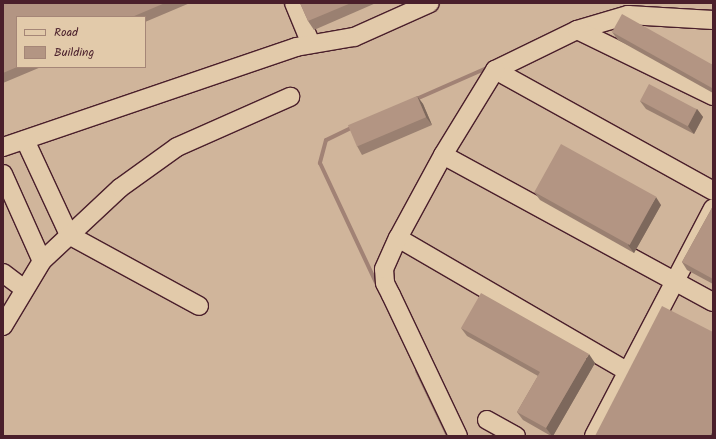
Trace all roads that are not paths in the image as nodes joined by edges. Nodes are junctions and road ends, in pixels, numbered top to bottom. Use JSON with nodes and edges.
{"nodes":[{"id":1,"x":294,"y":3,"type":"edge"},
{"id":2,"x":430,"y":3,"type":"edge"},
{"id":3,"x":713,"y":20,"type":"edge"},
{"id":4,"x":576,"y":30,"type":"junction"},
{"id":5,"x":311,"y":44,"type":"junction"},
{"id":6,"x":495,"y":70,"type":"junction"},
{"id":7,"x":713,"y":96,"type":"edge"},
{"id":8,"x":290,"y":98,"type":"dead end"},
{"id":9,"x":25,"y":140,"type":"junction"},
{"id":10,"x":3,"y":147,"type":"edge"},
{"id":11,"x":443,"y":155,"type":"junction"},
{"id":12,"x":3,"y":174,"type":"edge"},
{"id":13,"x":713,"y":191,"type":"edge"},
{"id":14,"x":713,"y":208,"type":"edge"},
{"id":15,"x":69,"y":235,"type":"junction"},
{"id":16,"x":398,"y":238,"type":"junction"},
{"id":17,"x":42,"y":261,"type":"junction"},
{"id":18,"x":3,"y":273,"type":"edge"},
{"id":19,"x":674,"y":282,"type":"junction"},
{"id":20,"x":24,"y":289,"type":"junction"},
{"id":21,"x":713,"y":302,"type":"edge"},
{"id":22,"x":199,"y":306,"type":"dead end"},
{"id":23,"x":3,"y":326,"type":"edge"},
{"id":24,"x":628,"y":372,"type":"junction"},
{"id":25,"x":487,"y":420,"type":"dead end"},
{"id":26,"x":458,"y":436,"type":"edge"},
{"id":27,"x":516,"y":436,"type":"edge"},
{"id":28,"x":594,"y":436,"type":"edge"}],
"edges":[{"from":1,"to":5,"type":"lane"},
{"from":2,"to":5,"type":"lane"},
{"from":3,"to":4,"type":"lane"},
{"from":4,"to":6,"type":"lane"},
{"from":4,"to":7,"type":"lane"},
{"from":5,"to":9,"type":"lane"},
{"from":6,"to":11,"type":"lane"},
{"from":6,"to":13,"type":"lane"},
{"from":8,"to":15,"type":"lane"},
{"from":9,"to":10,"type":"lane"},
{"from":9,"to":15,"type":"lane"},
{"from":11,"to":16,"type":"lane"},
{"from":11,"to":19,"type":"lane"},
{"from":12,"to":17,"type":"lane"},
{"from":14,"to":19,"type":"lane"},
{"from":15,"to":17,"type":"lane"},
{"from":15,"to":22,"type":"lane"},
{"from":16,"to":24,"type":"lane"},
{"from":16,"to":26,"type":"lane"},
{"from":17,"to":20,"type":"lane"},
{"from":18,"to":20,"type":"lane"},
{"from":19,"to":21,"type":"lane"},
{"from":19,"to":24,"type":"lane"},
{"from":20,"to":23,"type":"lane"},
{"from":24,"to":28,"type":"lane"},
{"from":25,"to":27,"type":"lane"}]}
